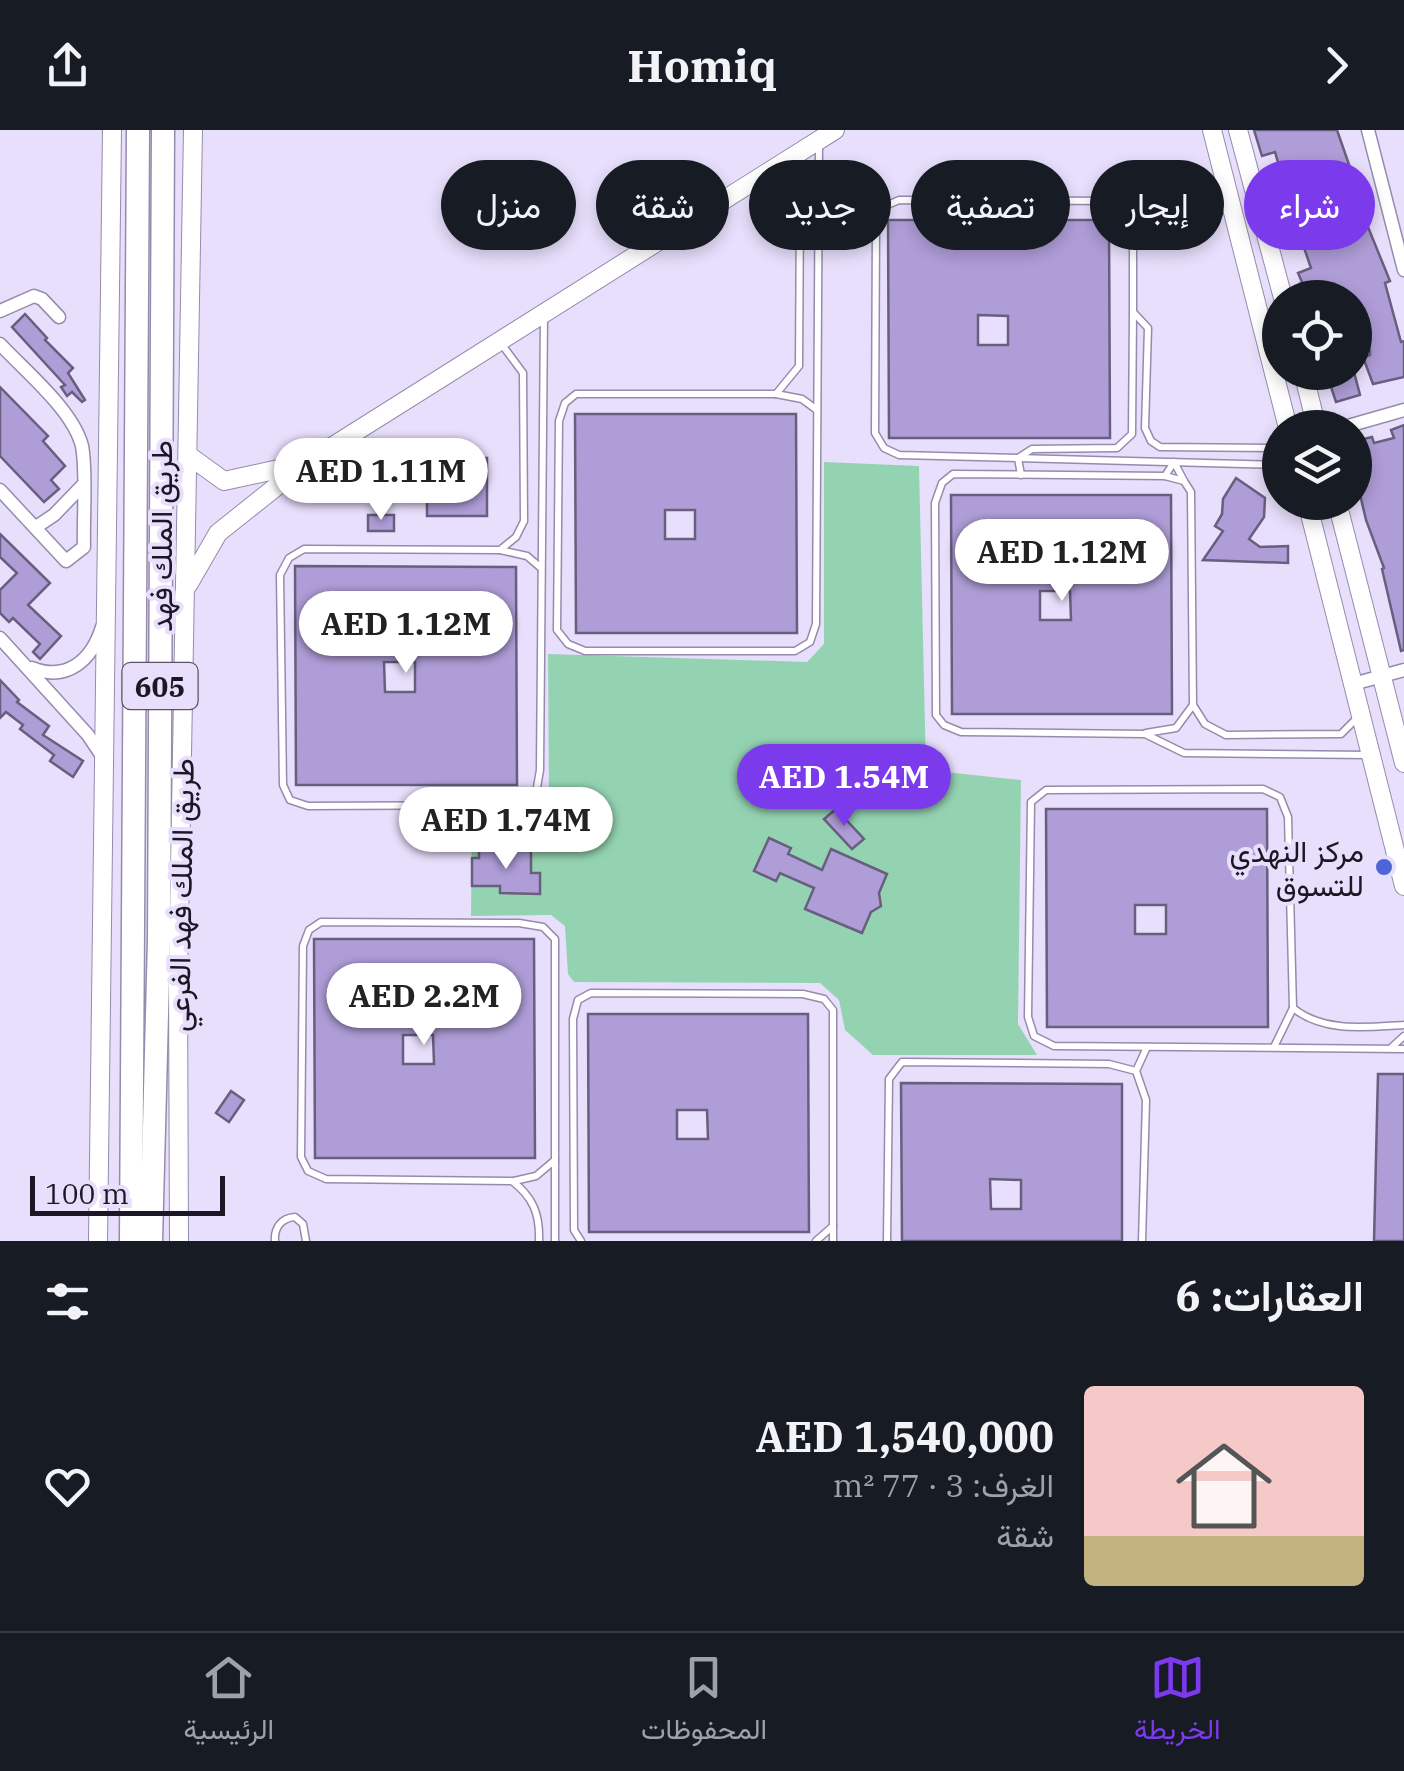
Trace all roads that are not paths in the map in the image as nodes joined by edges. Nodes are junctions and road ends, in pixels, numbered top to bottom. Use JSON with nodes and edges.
{"nodes":[{"id":1,"x":112,"y":130,"type":"edge"},
{"id":2,"x":138,"y":130,"type":"edge"},
{"id":3,"x":162,"y":130,"type":"edge"},
{"id":4,"x":193,"y":130,"type":"edge"},
{"id":5,"x":1212,"y":130,"type":"edge"},
{"id":6,"x":1238,"y":130,"type":"edge"},
{"id":7,"x":1368,"y":130,"type":"edge"},
{"id":8,"x":827,"y":135,"type":"edge"},
{"id":9,"x":787,"y":160,"type":"edge"},
{"id":10,"x":749,"y":184,"type":"edge"},
{"id":11,"x":800,"y":250,"type":"edge"},
{"id":12,"x":1404,"y":270,"type":"edge"},
{"id":13,"x":1279,"y":280,"type":"edge"},
{"id":14,"x":0,"y":312,"type":"edge"},
{"id":15,"x":1133,"y":312,"type":"junction"},
{"id":16,"x":544,"y":314,"type":"junction"},
{"id":17,"x":60,"y":317,"type":"dead end"},
{"id":18,"x":500,"y":342,"type":"junction"},
{"id":19,"x":0,"y":344,"type":"edge"},
{"id":20,"x":776,"y":394,"type":"junction"},
{"id":21,"x":1283,"y":410,"type":"edge"},
{"id":22,"x":1404,"y":410,"type":"edge"},
{"id":23,"x":818,"y":411,"type":"junction"},
{"id":24,"x":1372,"y":419,"type":"edge"},
{"id":25,"x":1262,"y":448,"type":"edge"},
{"id":26,"x":188,"y":455,"type":"junction"},
{"id":27,"x":1018,"y":458,"type":"junction"},
{"id":28,"x":306,"y":463,"type":"junction"},
{"id":29,"x":1262,"y":464,"type":"edge"},
{"id":30,"x":1021,"y":475,"type":"junction"},
{"id":31,"x":1165,"y":476,"type":"junction"},
{"id":32,"x":1184,"y":480,"type":"junction"},
{"id":33,"x":82,"y":486,"type":"junction"},
{"id":34,"x":0,"y":490,"type":"edge"},
{"id":35,"x":1312,"y":520,"type":"edge"},
{"id":36,"x":1341,"y":520,"type":"edge"},
{"id":37,"x":36,"y":527,"type":"junction"},
{"id":38,"x":500,"y":550,"type":"junction"},
{"id":39,"x":542,"y":569,"type":"junction"},
{"id":40,"x":185,"y":590,"type":"junction"},
{"id":41,"x":104,"y":623,"type":"junction"},
{"id":42,"x":0,"y":638,"type":"edge"},
{"id":43,"x":25,"y":666,"type":"junction"},
{"id":44,"x":1404,"y":670,"type":"edge"},
{"id":45,"x":1382,"y":676,"type":"junction"},
{"id":46,"x":1353,"y":684,"type":"junction"},
{"id":47,"x":1193,"y":705,"type":"junction"},
{"id":48,"x":1361,"y":715,"type":"junction"},
{"id":49,"x":1145,"y":734,"type":"junction"},
{"id":50,"x":102,"y":756,"type":"junction"},
{"id":51,"x":1371,"y":756,"type":"junction"},
{"id":52,"x":1404,"y":763,"type":"edge"},
{"id":53,"x":1396,"y":822,"type":"edge"},
{"id":54,"x":1404,"y":886,"type":"edge"},
{"id":55,"x":1293,"y":1008,"type":"junction"},
{"id":56,"x":1404,"y":1025,"type":"edge"},
{"id":57,"x":1404,"y":1036,"type":"edge"},
{"id":58,"x":1147,"y":1047,"type":"junction"},
{"id":59,"x":1274,"y":1047,"type":"junction"},
{"id":60,"x":1391,"y":1048,"type":"junction"},
{"id":61,"x":1404,"y":1049,"type":"edge"},
{"id":62,"x":1136,"y":1071,"type":"junction"},
{"id":63,"x":556,"y":1159,"type":"junction"},
{"id":64,"x":512,"y":1181,"type":"junction"},
{"id":65,"x":833,"y":1226,"type":"junction"},
{"id":66,"x":98,"y":1241,"type":"edge"},
{"id":67,"x":131,"y":1241,"type":"edge"},
{"id":68,"x":151,"y":1241,"type":"edge"},
{"id":69,"x":179,"y":1241,"type":"edge"},
{"id":70,"x":275,"y":1241,"type":"edge"},
{"id":71,"x":306,"y":1241,"type":"edge"},
{"id":72,"x":539,"y":1241,"type":"edge"},
{"id":73,"x":556,"y":1241,"type":"edge"},
{"id":74,"x":581,"y":1241,"type":"edge"},
{"id":75,"x":816,"y":1241,"type":"edge"},
{"id":76,"x":832,"y":1241,"type":"edge"},
{"id":77,"x":888,"y":1241,"type":"edge"},
{"id":78,"x":1142,"y":1241,"type":"edge"}],
"edges":[{"from":1,"to":41,"type":"main road"},
{"from":2,"to":67,"type":"highway","name":"طريق الملك فهد","number":"605"},
{"from":3,"to":68,"type":"highway","name":"طريق الملك فهد","number":"605"},
{"from":4,"to":26,"type":"main road","name":"طريق الملك فهد الفرعي"},
{"from":5,"to":21,"type":"main road"},
{"from":6,"to":13,"type":"main road"},
{"from":7,"to":12,"type":"street"},
{"from":8,"to":9,"type":"main road"},
{"from":8,"to":23,"type":"lane"},
{"from":10,"to":16,"type":"main road"},
{"from":11,"to":20,"type":"lane"},
{"from":14,"to":17,"type":"street"},
{"from":15,"to":25,"type":"lane"},
{"from":15,"to":27,"type":"lane"},
{"from":15,"to":27,"type":"lane"},
{"from":16,"to":18,"type":"main road"},
{"from":16,"to":39,"type":"lane"},
{"from":18,"to":28,"type":"main road"},
{"from":18,"to":38,"type":"lane"},
{"from":19,"to":33,"type":"street"},
{"from":20,"to":23,"type":"lane"},
{"from":20,"to":23,"type":"lane"},
{"from":22,"to":24,"type":"street"},
{"from":26,"to":28,"type":"main road"},
{"from":26,"to":40,"type":"main road","name":"طريق الملك فهد الفرعي"},
{"from":27,"to":29,"type":"lane"},
{"from":27,"to":30,"type":"lane"},
{"from":28,"to":40,"type":"main road"},
{"from":30,"to":31,"type":"lane"},
{"from":30,"to":49,"type":"lane"},
{"from":31,"to":32,"type":"lane"},
{"from":31,"to":32,"type":"lane"},
{"from":32,"to":47,"type":"lane"},
{"from":33,"to":37,"type":"street"},
{"from":33,"to":37,"type":"street"},
{"from":34,"to":37,"type":"street"},
{"from":35,"to":46,"type":"main road"},
{"from":36,"to":45,"type":"main road"},
{"from":38,"to":39,"type":"lane"},
{"from":38,"to":39,"type":"lane"},
{"from":40,"to":69,"type":"main road","name":"طريق الملك فهد الفرعي"},
{"from":41,"to":43,"type":"street"},
{"from":41,"to":50,"type":"main road"},
{"from":42,"to":43,"type":"street"},
{"from":43,"to":50,"type":"street"},
{"from":44,"to":45,"type":"street"},
{"from":45,"to":46,"type":"street"},
{"from":45,"to":52,"type":"main road"},
{"from":46,"to":48,"type":"main road"},
{"from":47,"to":48,"type":"lane"},
{"from":47,"to":49,"type":"lane"},
{"from":48,"to":51,"type":"main road"},
{"from":49,"to":51,"type":"lane"},
{"from":50,"to":66,"type":"main road"},
{"from":51,"to":53,"type":"main road"},
{"from":53,"to":54,"type":"main road"},
{"from":55,"to":56,"type":"lane"},
{"from":55,"to":58,"type":"lane"},
{"from":55,"to":59,"type":"lane"},
{"from":57,"to":60,"type":"lane"},
{"from":58,"to":59,"type":"lane"},
{"from":58,"to":62,"type":"lane"},
{"from":59,"to":60,"type":"lane"},
{"from":60,"to":61,"type":"lane"},
{"from":62,"to":77,"type":"lane"},
{"from":62,"to":78,"type":"lane"},
{"from":63,"to":64,"type":"lane"},
{"from":63,"to":64,"type":"lane"},
{"from":63,"to":73,"type":"lane"},
{"from":64,"to":72,"type":"lane"},
{"from":65,"to":74,"type":"lane"},
{"from":65,"to":75,"type":"lane"},
{"from":65,"to":76,"type":"lane"},
{"from":70,"to":71,"type":"lane"}]}
